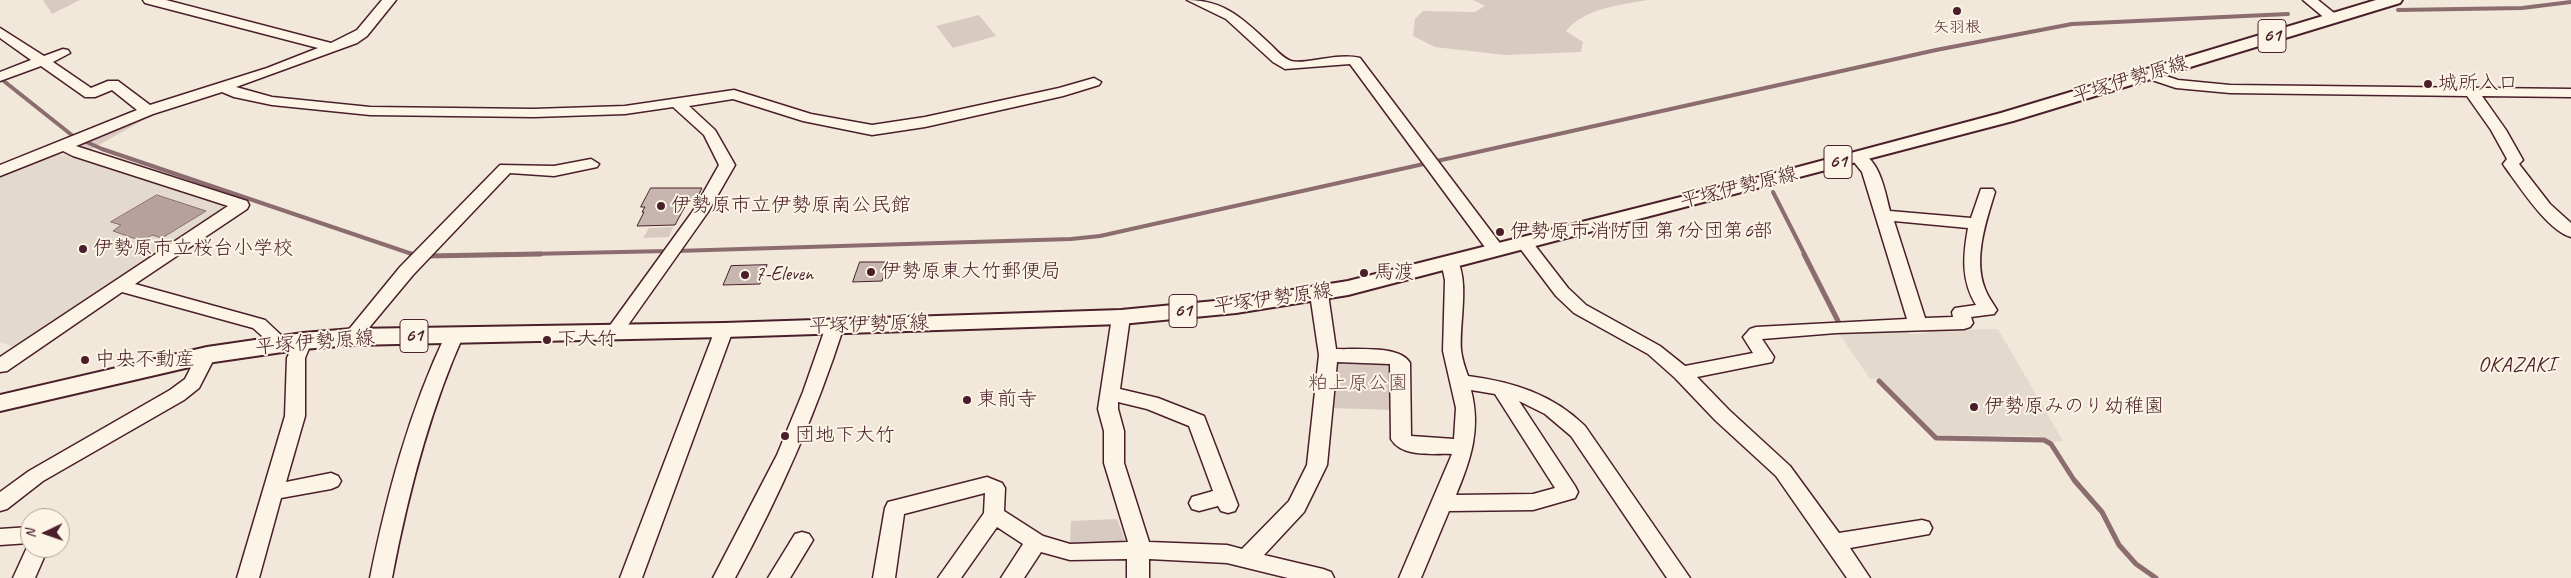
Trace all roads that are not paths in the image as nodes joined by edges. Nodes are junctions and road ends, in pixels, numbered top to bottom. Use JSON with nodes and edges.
{"nodes":[{"id":1,"x":150,"y":0,"type":"edge"},
{"id":2,"x":188,"y":0,"type":"edge"},
{"id":3,"x":389,"y":0,"type":"edge"},
{"id":4,"x":1194,"y":0,"type":"edge"},
{"id":5,"x":2310,"y":0,"type":"edge"},
{"id":6,"x":2394,"y":0,"type":"edge"},
{"id":7,"x":176,"y":6,"type":"junction"},
{"id":8,"x":2332,"y":17,"type":"junction"},
{"id":9,"x":0,"y":32,"type":"edge"},
{"id":10,"x":332,"y":48,"type":"junction"},
{"id":11,"x":63,"y":53,"type":"dead end"},
{"id":12,"x":42,"y":61,"type":"junction"},
{"id":13,"x":2151,"y":75,"type":"junction"},
{"id":14,"x":0,"y":77,"type":"edge"},
{"id":15,"x":1094,"y":82,"type":"dead end"},
{"id":16,"x":220,"y":86,"type":"junction"},
{"id":17,"x":2471,"y":92,"type":"junction"},
{"id":18,"x":2571,"y":93,"type":"edge"},
{"id":19,"x":678,"y":104,"type":"junction"},
{"id":20,"x":148,"y":111,"type":"junction"},
{"id":21,"x":64,"y":145,"type":"junction"},
{"id":22,"x":1858,"y":157,"type":"junction"},
{"id":23,"x":591,"y":164,"type":"dead end"},
{"id":24,"x":0,"y":171,"type":"edge"},
{"id":25,"x":1986,"y":192,"type":"dead end"},
{"id":26,"x":1884,"y":216,"type":"junction"},
{"id":27,"x":1976,"y":224,"type":"junction"},
{"id":28,"x":2571,"y":232,"type":"edge"},
{"id":29,"x":1524,"y":243,"type":"junction"},
{"id":30,"x":1496,"y":250,"type":"junction"},
{"id":31,"x":1450,"y":262,"type":"junction"},
{"id":32,"x":120,"y":286,"type":"junction"},
{"id":33,"x":1319,"y":294,"type":"junction"},
{"id":34,"x":1121,"y":317,"type":"junction"},
{"id":35,"x":835,"y":326,"type":"junction"},
{"id":36,"x":1918,"y":326,"type":"junction"},
{"id":37,"x":724,"y":330,"type":"junction"},
{"id":38,"x":615,"y":331,"type":"junction"},
{"id":39,"x":455,"y":334,"type":"junction"},
{"id":40,"x":352,"y":337,"type":"junction"},
{"id":41,"x":303,"y":341,"type":"junction"},
{"id":42,"x":266,"y":346,"type":"junction"},
{"id":43,"x":1328,"y":354,"type":"junction"},
{"id":44,"x":207,"y":355,"type":"junction"},
{"id":45,"x":0,"y":366,"type":"edge"},
{"id":46,"x":1682,"y":373,"type":"junction"},
{"id":47,"x":1460,"y":382,"type":"junction"},
{"id":48,"x":1502,"y":389,"type":"junction"},
{"id":49,"x":1111,"y":394,"type":"junction"},
{"id":50,"x":0,"y":403,"type":"edge"},
{"id":51,"x":1462,"y":447,"type":"junction"},
{"id":52,"x":331,"y":481,"type":"dead end"},
{"id":53,"x":274,"y":492,"type":"junction"},
{"id":54,"x":1198,"y":502,"type":"dead end"},
{"id":55,"x":0,"y":503,"type":"edge"},
{"id":56,"x":1444,"y":503,"type":"junction"},
{"id":57,"x":994,"y":515,"type":"junction"},
{"id":58,"x":1922,"y":528,"type":"dead end"},
{"id":59,"x":20,"y":535,"type":"edge"},
{"id":60,"x":0,"y":537,"type":"edge"},
{"id":61,"x":802,"y":540,"type":"dead end"},
{"id":62,"x":1036,"y":542,"type":"junction"},
{"id":63,"x":1832,"y":543,"type":"junction"},
{"id":64,"x":1138,"y":550,"type":"junction"},
{"id":65,"x":33,"y":558,"type":"edge"},
{"id":66,"x":1247,"y":558,"type":"junction"},
{"id":67,"x":1318,"y":577,"type":"edge"},
{"id":68,"x":24,"y":578,"type":"edge"},
{"id":69,"x":248,"y":578,"type":"edge"},
{"id":70,"x":381,"y":578,"type":"edge"},
{"id":71,"x":631,"y":578,"type":"edge"},
{"id":72,"x":724,"y":578,"type":"edge"},
{"id":73,"x":779,"y":578,"type":"edge"},
{"id":74,"x":884,"y":578,"type":"edge"},
{"id":75,"x":949,"y":578,"type":"edge"},
{"id":76,"x":1012,"y":578,"type":"edge"},
{"id":77,"x":1138,"y":578,"type":"edge"},
{"id":78,"x":1410,"y":578,"type":"edge"},
{"id":79,"x":1678,"y":578,"type":"edge"},
{"id":80,"x":1859,"y":578,"type":"edge"}],
"edges":[{"from":1,"to":7,"type":"street"},
{"from":2,"to":7,"type":"street"},
{"from":3,"to":10,"type":"street"},
{"from":4,"to":30,"type":"street"},
{"from":5,"to":8,"type":"street"},
{"from":6,"to":8,"type":"main road","name":"平塚伊勢原線","number":"61"},
{"from":7,"to":10,"type":"street"},
{"from":8,"to":13,"type":"main road","name":"平塚伊勢原線","number":"61"},
{"from":9,"to":12,"type":"street"},
{"from":10,"to":16,"type":"street"},
{"from":11,"to":12,"type":"street"},
{"from":12,"to":14,"type":"street"},
{"from":12,"to":20,"type":"street"},
{"from":13,"to":17,"type":"street"},
{"from":13,"to":22,"type":"main road","name":"平塚伊勢原線","number":"61"},
{"from":15,"to":19,"type":"street"},
{"from":16,"to":19,"type":"street"},
{"from":16,"to":20,"type":"street"},
{"from":17,"to":18,"type":"street"},
{"from":17,"to":28,"type":"street"},
{"from":19,"to":38,"type":"street"},
{"from":20,"to":21,"type":"street"},
{"from":21,"to":24,"type":"street"},
{"from":21,"to":32,"type":"street"},
{"from":22,"to":26,"type":"street"},
{"from":22,"to":29,"type":"main road","name":"平塚伊勢原線","number":"61"},
{"from":23,"to":40,"type":"street"},
{"from":25,"to":27,"type":"street"},
{"from":26,"to":27,"type":"street"},
{"from":26,"to":36,"type":"street"},
{"from":27,"to":36,"type":"street"},
{"from":29,"to":30,"type":"main road","name":"平塚伊勢原線","number":"61"},
{"from":29,"to":46,"type":"street"},
{"from":30,"to":31,"type":"main road","name":"平塚伊勢原線","number":"61"},
{"from":31,"to":33,"type":"main road","name":"平塚伊勢原線","number":"61"},
{"from":31,"to":47,"type":"street"},
{"from":32,"to":42,"type":"street"},
{"from":32,"to":45,"type":"street"},
{"from":33,"to":34,"type":"main road","name":"平塚伊勢原線","number":"61"},
{"from":33,"to":43,"type":"street"},
{"from":34,"to":35,"type":"main road","name":"平塚伊勢原線","number":"61"},
{"from":34,"to":49,"type":"street"},
{"from":35,"to":37,"type":"main road","name":"平塚伊勢原線","number":"61"},
{"from":35,"to":72,"type":"street"},
{"from":36,"to":46,"type":"street"},
{"from":37,"to":38,"type":"main road","name":"平塚伊勢原線","number":"61"},
{"from":37,"to":71,"type":"street"},
{"from":38,"to":39,"type":"main road","name":"平塚伊勢原線","number":"61"},
{"from":39,"to":40,"type":"main road","name":"平塚伊勢原線","number":"61"},
{"from":39,"to":70,"type":"street"},
{"from":40,"to":41,"type":"main road","name":"平塚伊勢原線","number":"61"},
{"from":41,"to":42,"type":"main road","name":"平塚伊勢原線","number":"61"},
{"from":41,"to":53,"type":"street"},
{"from":42,"to":44,"type":"main road","name":"平塚伊勢原線","number":"61"},
{"from":43,"to":51,"type":"street"},
{"from":43,"to":66,"type":"street"},
{"from":44,"to":50,"type":"main road","name":"平塚伊勢原線","number":"61"},
{"from":44,"to":55,"type":"street"},
{"from":46,"to":63,"type":"street"},
{"from":47,"to":48,"type":"street"},
{"from":47,"to":51,"type":"street"},
{"from":48,"to":56,"type":"street"},
{"from":48,"to":79,"type":"street"},
{"from":49,"to":54,"type":"street"},
{"from":49,"to":64,"type":"street"},
{"from":51,"to":56,"type":"street"},
{"from":52,"to":53,"type":"street"},
{"from":53,"to":69,"type":"street"},
{"from":56,"to":78,"type":"street"},
{"from":57,"to":62,"type":"street"},
{"from":57,"to":74,"type":"street"},
{"from":57,"to":75,"type":"street"},
{"from":58,"to":63,"type":"street"},
{"from":59,"to":60,"type":"street"},
{"from":61,"to":73,"type":"street"},
{"from":62,"to":64,"type":"street"},
{"from":62,"to":76,"type":"street"},
{"from":63,"to":80,"type":"street"},
{"from":64,"to":66,"type":"street"},
{"from":64,"to":77,"type":"street"},
{"from":65,"to":68,"type":"street"},
{"from":66,"to":67,"type":"street"}]}
